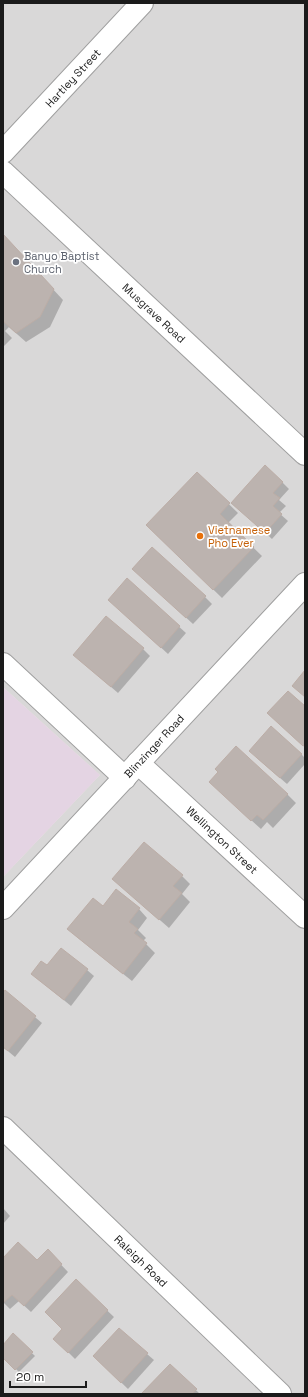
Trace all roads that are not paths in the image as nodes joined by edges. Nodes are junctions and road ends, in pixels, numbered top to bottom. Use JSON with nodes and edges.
{"nodes":[{"id":1,"x":142,"y":3,"type":"edge"},
{"id":2,"x":3,"y":152,"type":"edge"},
{"id":3,"x":3,"y":172,"type":"edge"},
{"id":4,"x":305,"y":454,"type":"edge"},
{"id":5,"x":305,"y":584,"type":"edge"},
{"id":6,"x":3,"y":664,"type":"edge"},
{"id":7,"x":132,"y":770,"type":"junction"},
{"id":8,"x":3,"y":908,"type":"edge"},
{"id":9,"x":305,"y":917,"type":"edge"},
{"id":10,"x":3,"y":1128,"type":"edge"},
{"id":11,"x":280,"y":1394,"type":"edge"}],
"edges":[{"from":1,"to":2,"type":"street","name":"Hartley Street"},
{"from":3,"to":4,"type":"street","name":"Musgrave Road"},
{"from":5,"to":7,"type":"street","name":"Blinzinger Road"},
{"from":6,"to":7,"type":"street","name":"Wellington Street"},
{"from":7,"to":8,"type":"street","name":"Blinzinger Road"},
{"from":7,"to":9,"type":"street","name":"Wellington Street"},
{"from":10,"to":11,"type":"street","name":"Raleigh Road"}]}
